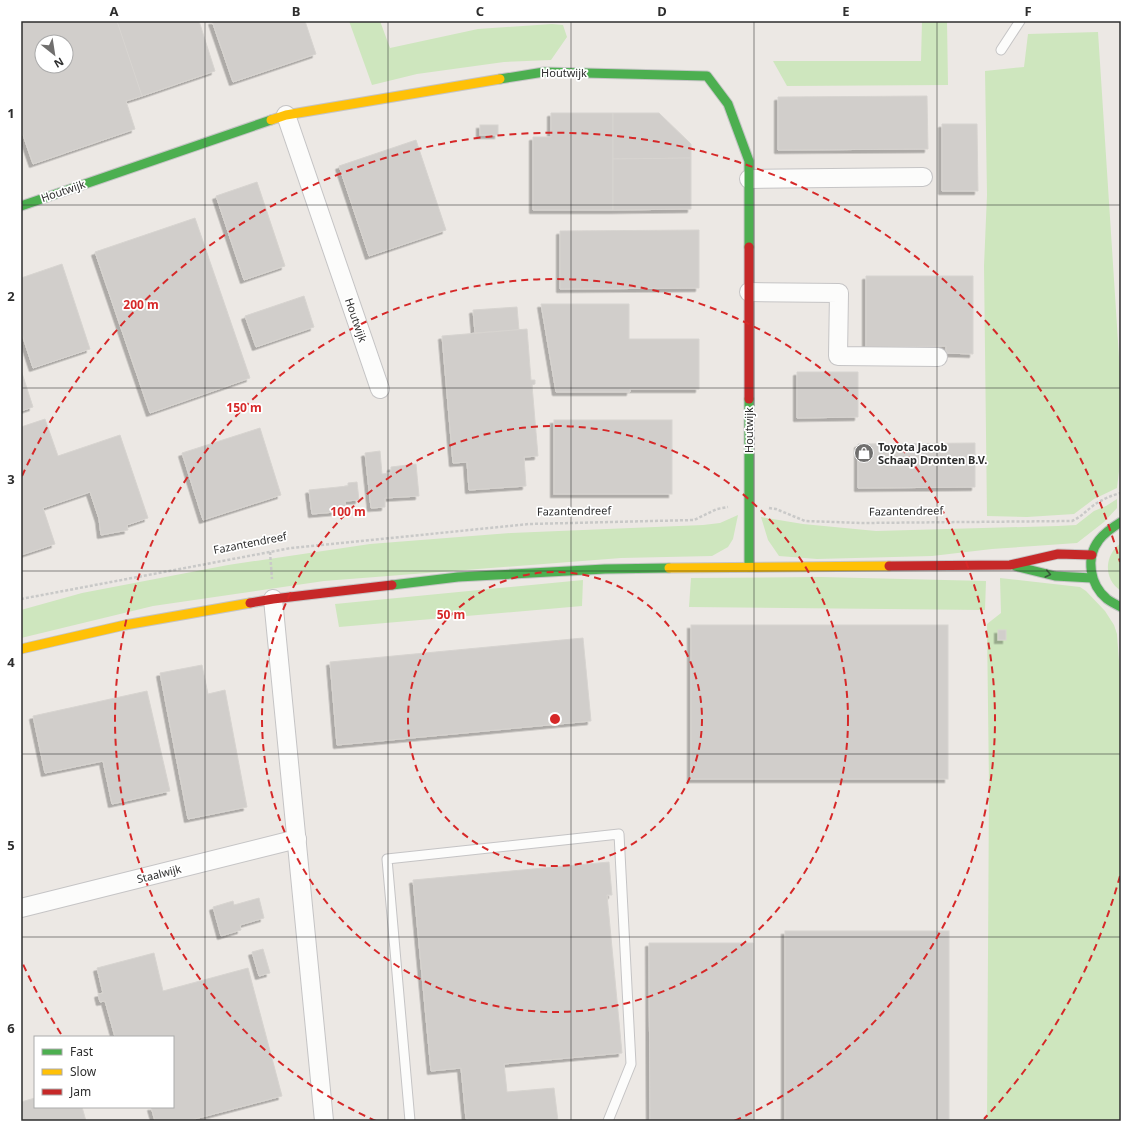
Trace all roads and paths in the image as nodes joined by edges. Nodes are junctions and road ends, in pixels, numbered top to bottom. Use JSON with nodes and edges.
{"nodes":[{"id":1,"x":1020,"y":21,"type":"edge"},
{"id":2,"x":1001,"y":50,"type":"dead end"},
{"id":3,"x":286,"y":116,"type":"junction"},
{"id":4,"x":923,"y":177,"type":"dead end"},
{"id":5,"x":749,"y":179,"type":"junction"},
{"id":6,"x":21,"y":206,"type":"edge"},
{"id":7,"x":749,"y":292,"type":"junction"},
{"id":8,"x":938,"y":357,"type":"dead end"},
{"id":9,"x":380,"y":389,"type":"dead end"},
{"id":10,"x":1121,"y":493,"type":"edge"},
{"id":11,"x":749,"y":507,"type":"junction"},
{"id":12,"x":1121,"y":522,"type":"edge"},
{"id":13,"x":270,"y":552,"type":"junction"},
{"id":14,"x":1092,"y":555,"type":"junction"},
{"id":15,"x":1010,"y":565,"type":"junction"},
{"id":16,"x":749,"y":567,"type":"junction"},
{"id":17,"x":1092,"y":578,"type":"junction"},
{"id":18,"x":21,"y":599,"type":"edge"},
{"id":19,"x":273,"y":599,"type":"junction"},
{"id":20,"x":1121,"y":609,"type":"edge"},
{"id":21,"x":21,"y":649,"type":"edge"},
{"id":22,"x":298,"y":839,"type":"junction"},
{"id":23,"x":21,"y":908,"type":"edge"},
{"id":24,"x":324,"y":1121,"type":"edge"},
{"id":25,"x":410,"y":1121,"type":"edge"},
{"id":26,"x":608,"y":1121,"type":"edge"}],
"edges":[{"from":1,"to":2,"type":"lane"},
{"from":3,"to":5,"type":"street","name":"Houtwijk"},
{"from":3,"to":6,"type":"street","name":"Houtwijk"},
{"from":3,"to":9,"type":"street","name":"Houtwijk"},
{"from":4,"to":5,"type":"street"},
{"from":5,"to":7,"type":"street","name":"Houtwijk"},
{"from":7,"to":8,"type":"street"},
{"from":7,"to":11,"type":"street","name":"Houtwijk"},
{"from":10,"to":11,"type":"path","name":"Fazantendreef"},
{"from":11,"to":13,"type":"path","name":"Fazantendreef"},
{"from":11,"to":16,"type":"street","name":"Houtwijk"},
{"from":12,"to":14,"type":"street"},
{"from":13,"to":18,"type":"path","name":"Fazantendreef"},
{"from":13,"to":19,"type":"path"},
{"from":14,"to":15,"type":"street"},
{"from":14,"to":17,"type":"street"},
{"from":15,"to":16,"type":"street"},
{"from":15,"to":17,"type":"street","one_way":true},
{"from":16,"to":19,"type":"street"},
{"from":17,"to":20,"type":"street"},
{"from":19,"to":21,"type":"street"},
{"from":19,"to":22,"type":"street"},
{"from":22,"to":23,"type":"street","name":"Staalwijk"},
{"from":22,"to":24,"type":"street"},
{"from":25,"to":26,"type":"lane"}]}
